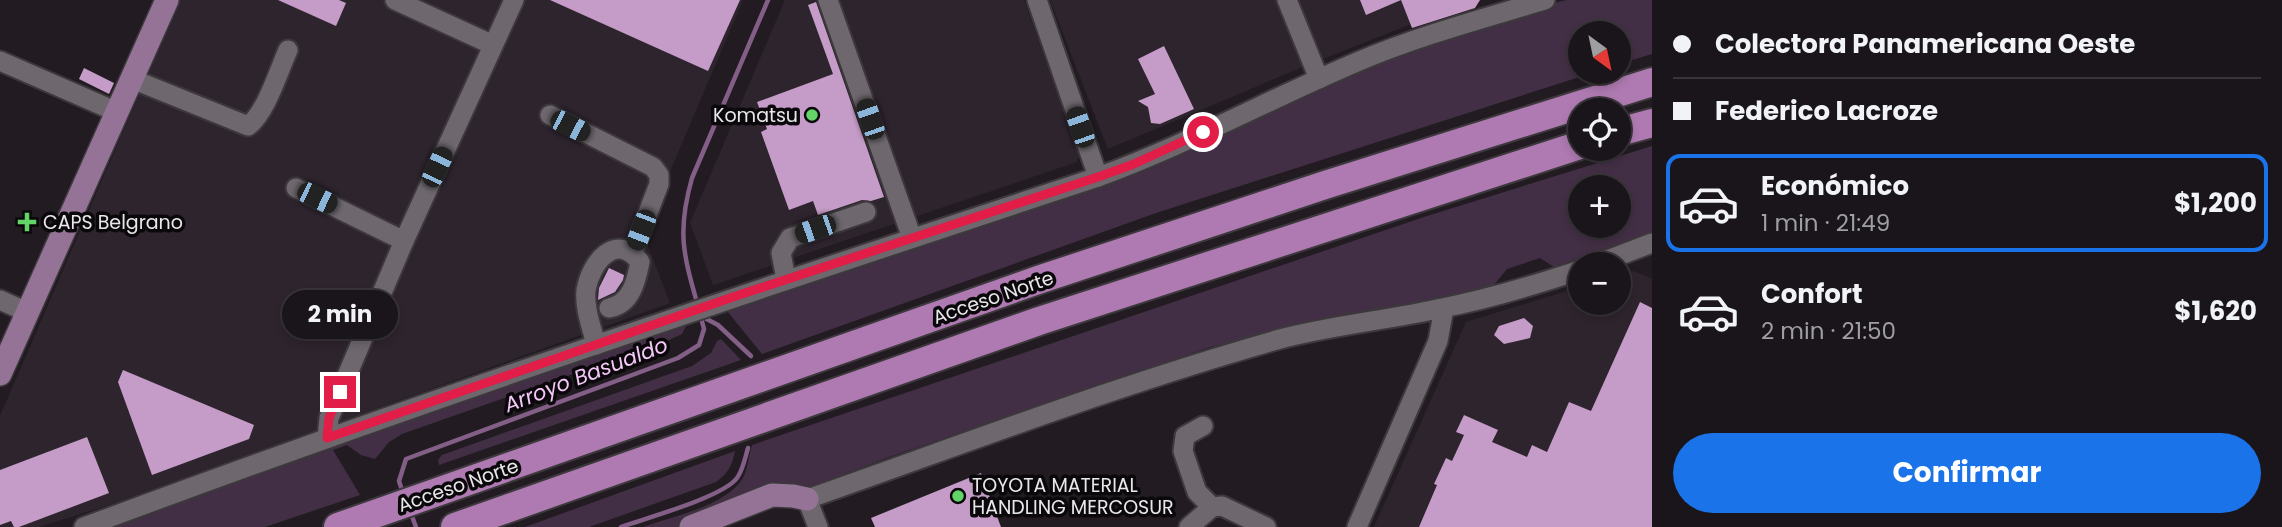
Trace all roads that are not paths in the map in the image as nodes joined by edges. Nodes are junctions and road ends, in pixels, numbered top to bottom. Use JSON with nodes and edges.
{"nodes":[{"id":1,"x":167,"y":0,"type":"edge"},
{"id":2,"x":395,"y":0,"type":"edge"},
{"id":3,"x":514,"y":0,"type":"edge"},
{"id":4,"x":828,"y":0,"type":"edge"},
{"id":5,"x":1037,"y":0,"type":"edge"},
{"id":6,"x":1287,"y":0,"type":"edge"},
{"id":7,"x":1545,"y":0,"type":"edge"},
{"id":8,"x":1502,"y":6,"type":"edge"},
{"id":9,"x":493,"y":45,"type":"junction"},
{"id":10,"x":288,"y":50,"type":"dead end"},
{"id":11,"x":0,"y":61,"type":"edge"},
{"id":12,"x":132,"y":79,"type":"junction"},
{"id":13,"x":1319,"y":79,"type":"junction"},
{"id":14,"x":1652,"y":82,"type":"edge"},
{"id":15,"x":117,"y":112,"type":"junction"},
{"id":16,"x":550,"y":115,"type":"dead end"},
{"id":17,"x":1652,"y":123,"type":"edge"},
{"id":18,"x":1631,"y":129,"type":"edge"},
{"id":19,"x":1568,"y":149,"type":"edge"},
{"id":20,"x":1098,"y":177,"type":"junction"},
{"id":21,"x":296,"y":188,"type":"dead end"},
{"id":22,"x":866,"y":212,"type":"dead end"},
{"id":23,"x":912,"y":238,"type":"junction"},
{"id":24,"x":404,"y":241,"type":"junction"},
{"id":25,"x":1649,"y":249,"type":"edge"},
{"id":26,"x":633,"y":252,"type":"junction"},
{"id":27,"x":1631,"y":254,"type":"edge"},
{"id":28,"x":1568,"y":274,"type":"edge"},
{"id":29,"x":786,"y":279,"type":"junction"},
{"id":30,"x":0,"y":300,"type":"edge"},
{"id":31,"x":609,"y":308,"type":"dead end"},
{"id":32,"x":1444,"y":308,"type":"junction"},
{"id":33,"x":27,"y":312,"type":"junction"},
{"id":34,"x":596,"y":345,"type":"junction"},
{"id":35,"x":0,"y":374,"type":"edge"},
{"id":36,"x":1203,"y":426,"type":"dead end"},
{"id":37,"x":327,"y":438,"type":"junction"},
{"id":38,"x":807,"y":499,"type":"junction"},
{"id":39,"x":1212,"y":506,"type":"junction"},
{"id":40,"x":462,"y":525,"type":"edge"},
{"id":41,"x":84,"y":527,"type":"edge"},
{"id":42,"x":338,"y":527,"type":"edge"},
{"id":43,"x":691,"y":527,"type":"edge"},
{"id":44,"x":731,"y":527,"type":"edge"},
{"id":45,"x":818,"y":527,"type":"edge"},
{"id":46,"x":1189,"y":527,"type":"edge"},
{"id":47,"x":1266,"y":527,"type":"edge"},
{"id":48,"x":1357,"y":527,"type":"edge"}],
"edges":[{"from":1,"to":12,"type":"main road"},
{"from":2,"to":9,"type":"street"},
{"from":3,"to":9,"type":"street"},
{"from":4,"to":23,"type":"street"},
{"from":5,"to":20,"type":"street"},
{"from":6,"to":13,"type":"street"},
{"from":7,"to":8,"type":"street"},
{"from":8,"to":13,"type":"street"},
{"from":9,"to":24,"type":"street"},
{"from":10,"to":12,"type":"street"},
{"from":11,"to":15,"type":"street"},
{"from":12,"to":15,"type":"main road"},
{"from":13,"to":20,"type":"street"},
{"from":14,"to":42,"type":"highway","name":"Acceso Norte"},
{"from":15,"to":33,"type":"main road"},
{"from":16,"to":26,"type":"street"},
{"from":17,"to":18,"type":"highway"},
{"from":19,"to":40,"type":"highway","name":"Acceso Norte"},
{"from":20,"to":23,"type":"street"},
{"from":21,"to":24,"type":"street"},
{"from":22,"to":29,"type":"street"},
{"from":23,"to":29,"type":"street"},
{"from":24,"to":37,"type":"street"},
{"from":25,"to":27,"type":"street"},
{"from":26,"to":31,"type":"street"},
{"from":26,"to":34,"type":"street"},
{"from":28,"to":32,"type":"street"},
{"from":29,"to":34,"type":"street"},
{"from":30,"to":33,"type":"street"},
{"from":32,"to":38,"type":"street"},
{"from":32,"to":48,"type":"street"},
{"from":33,"to":35,"type":"main road"},
{"from":34,"to":37,"type":"street"},
{"from":36,"to":39,"type":"street"},
{"from":37,"to":41,"type":"street"},
{"from":38,"to":43,"type":"main road"},
{"from":38,"to":44,"type":"main road"},
{"from":38,"to":45,"type":"street"},
{"from":39,"to":46,"type":"street"},
{"from":39,"to":47,"type":"street"}]}
